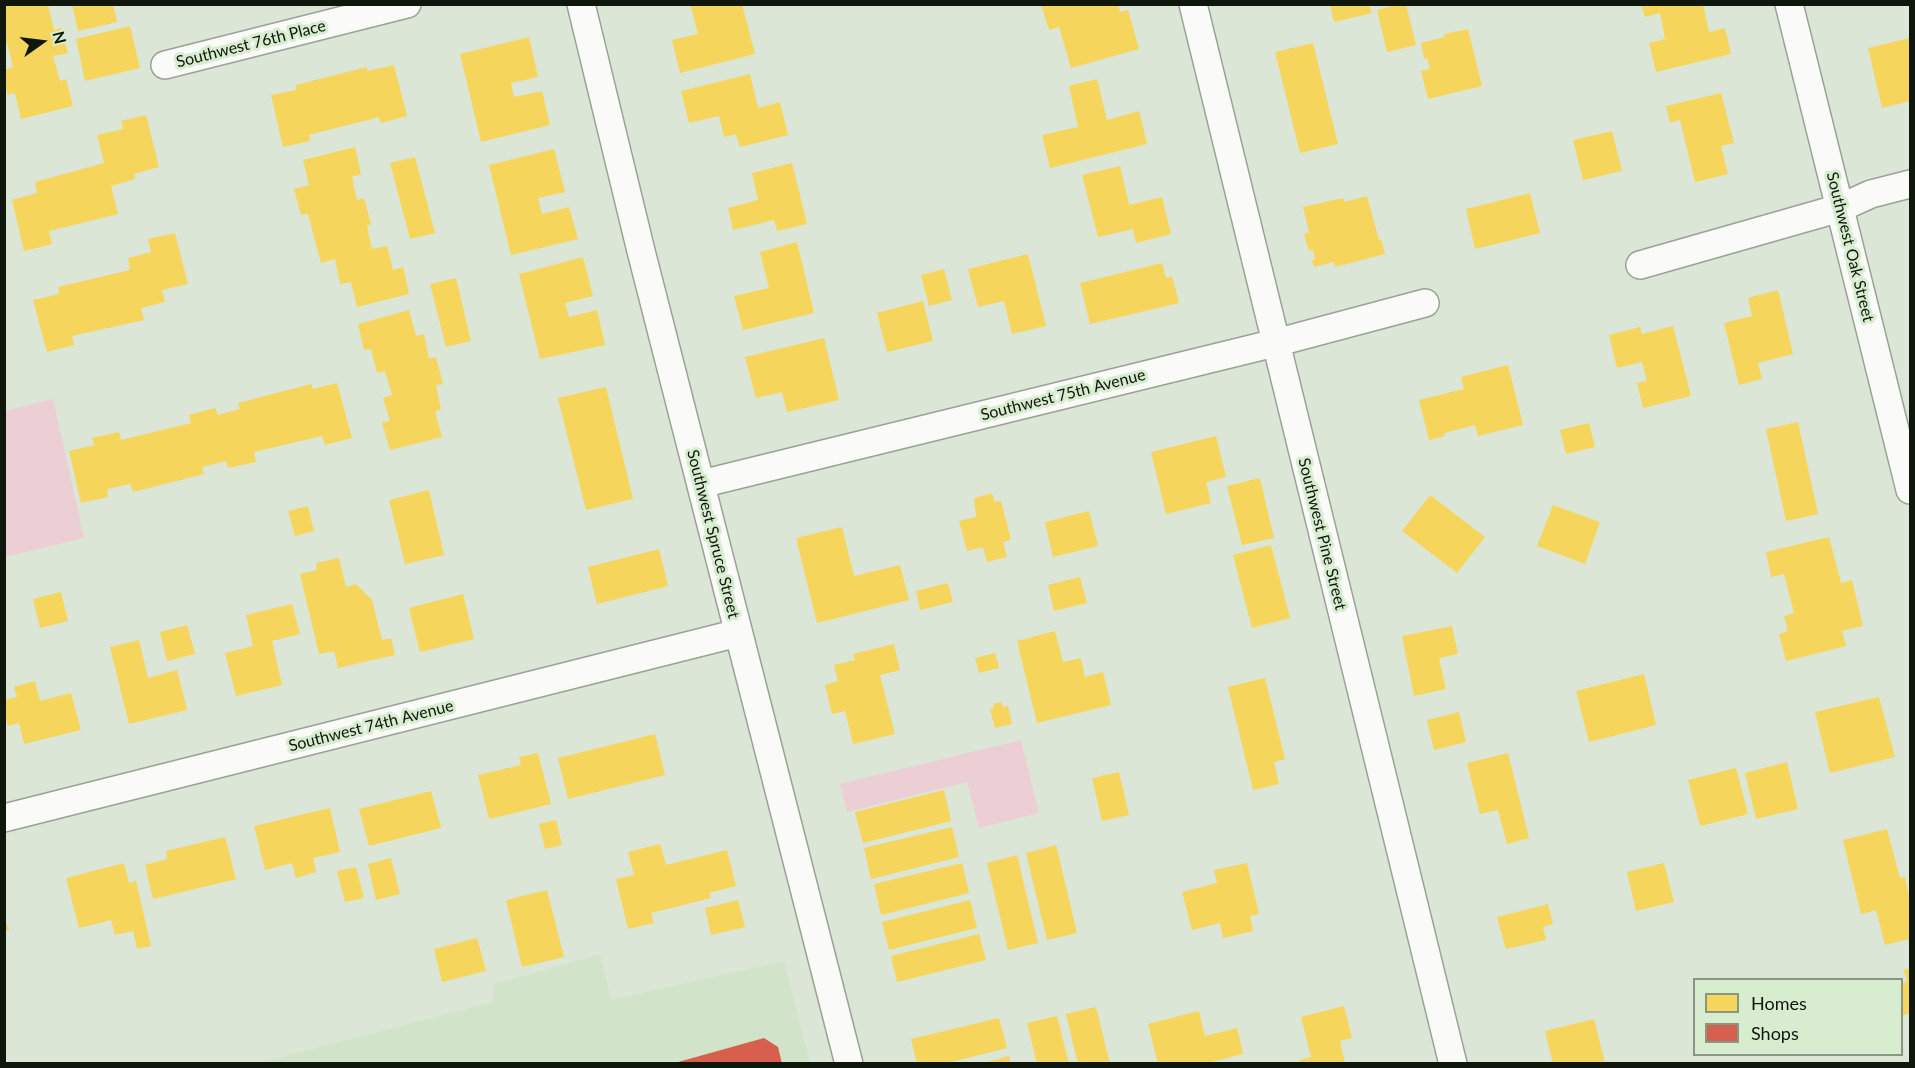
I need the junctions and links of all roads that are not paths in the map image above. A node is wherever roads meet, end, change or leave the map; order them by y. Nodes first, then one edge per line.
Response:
1 (407, 4) edge
2 (581, 4) edge
3 (1194, 4) edge
4 (1789, 4) edge
5 (165, 65) dead end
6 (1911, 184) edge
7 (1840, 208) junction
8 (1641, 265) dead end
9 (1425, 303) dead end
10 (1275, 344) junction
11 (701, 484) junction
12 (1911, 490) edge
13 (738, 633) junction
14 (4, 818) edge
15 (849, 1064) edge
16 (1453, 1064) edge

1 - 5 street, Southwest 76th Place
2 - 11 street, Southwest Spruce Street
3 - 10 street, Southwest Pine Street
4 - 7 street, Southwest Oak Street
6 - 7 street
7 - 8 street
7 - 12 street, Southwest Oak Street
9 - 10 street, Southwest 75th Avenue
10 - 11 street, Southwest 75th Avenue
10 - 16 street, Southwest Pine Street
11 - 13 street, Southwest Spruce Street
13 - 14 street, Southwest 74th Avenue
13 - 15 street, Southwest Spruce Street

